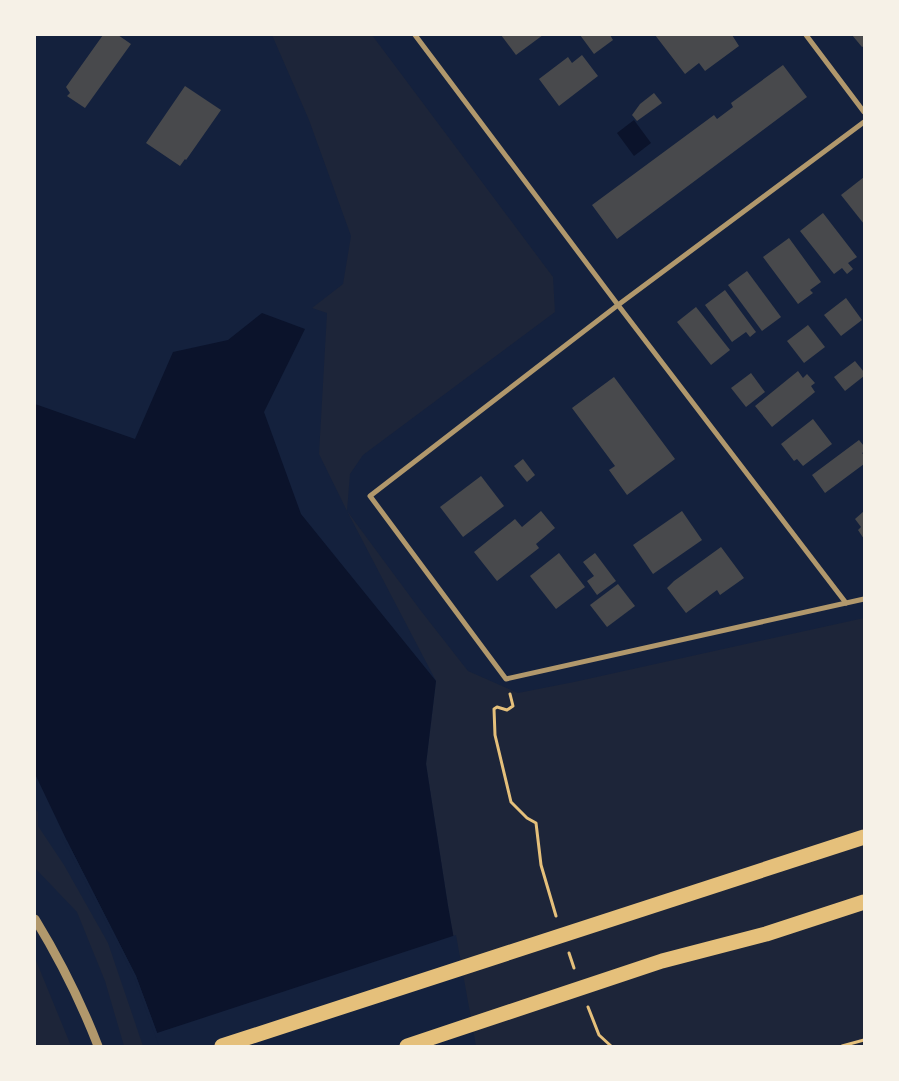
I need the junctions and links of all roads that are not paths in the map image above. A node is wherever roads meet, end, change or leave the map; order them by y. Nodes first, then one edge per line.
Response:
1 (416, 35) edge
2 (806, 35) edge
3 (864, 112) edge
4 (864, 122) edge
5 (618, 305) junction
6 (864, 599) edge
7 (846, 603) junction
8 (864, 837) edge
9 (864, 902) edge
10 (35, 919) edge
11 (98, 1046) edge
12 (222, 1046) edge
13 (407, 1046) edge

1 - 5 street
2 - 3 street
4 - 5 street
5 - 7 street
5 - 7 street
6 - 7 street
8 - 12 highway
9 - 13 highway
10 - 11 street

